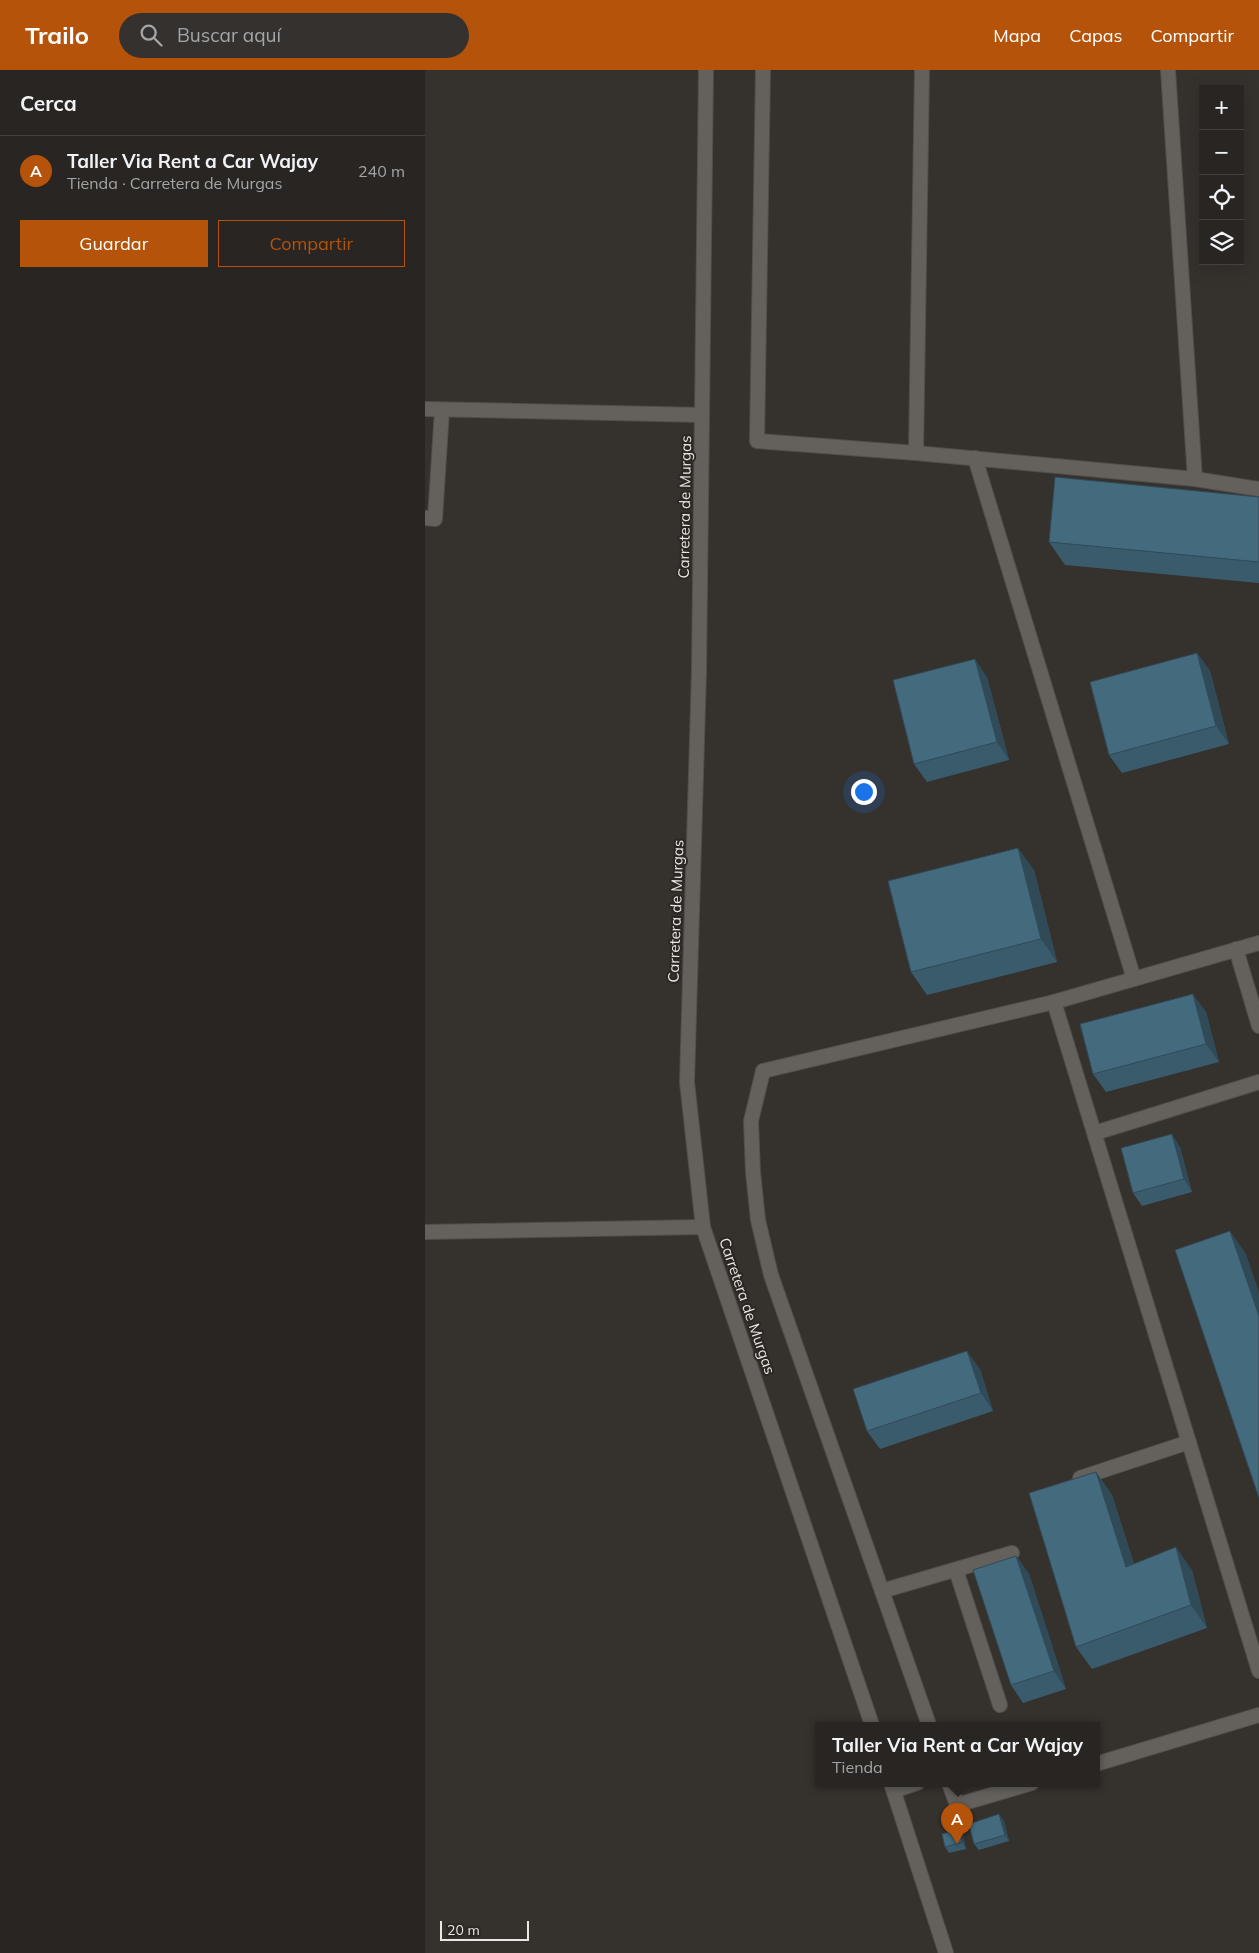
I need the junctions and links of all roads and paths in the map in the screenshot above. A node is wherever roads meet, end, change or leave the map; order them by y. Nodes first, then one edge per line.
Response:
1 (705, 70) edge
2 (763, 70) edge
3 (922, 70) edge
4 (1168, 70) edge
5 (425, 409) edge
6 (441, 410) junction
7 (702, 415) junction
8 (917, 453) junction
9 (975, 458) junction
10 (1195, 479) junction
11 (1259, 489) edge
12 (425, 518) edge
13 (1259, 943) edge
14 (1236, 950) junction
15 (1133, 980) junction
16 (1054, 1002) junction
17 (1259, 1026) edge
18 (1259, 1082) edge
19 (1095, 1133) junction
20 (703, 1227) junction
21 (425, 1232) edge
22 (1189, 1442) junction
23 (1069, 1482) edge
24 (1012, 1553) dead end
25 (957, 1570) junction
26 (882, 1591) junction
27 (1259, 1672) edge
28 (1000, 1705) dead end
29 (1259, 1715) edge
30 (871, 1722) edge
31 (928, 1722) edge
32 (1100, 1763) edge
33 (893, 1787) edge
34 (950, 1787) edge
35 (1018, 1787) edge
36 (946, 1953) edge

1 - 7 street, Carretera de Murgas
2 - 8 street
3 - 8 street
4 - 10 street
5 - 6 street
6 - 7 street
6 - 12 street
7 - 20 street, Carretera de Murgas
8 - 9 street
9 - 10 street
9 - 15 street
10 - 11 street
13 - 14 street
14 - 15 street
14 - 17 street
15 - 16 street
16 - 19 street
16 - 26 street
18 - 19 street
19 - 22 street
20 - 21 street
20 - 30 street, Carretera de Murgas
22 - 23 street
22 - 27 street
24 - 25 street
25 - 26 street
25 - 28 street
26 - 31 street
29 - 32 street
33 - 36 street
34 - 35 street

